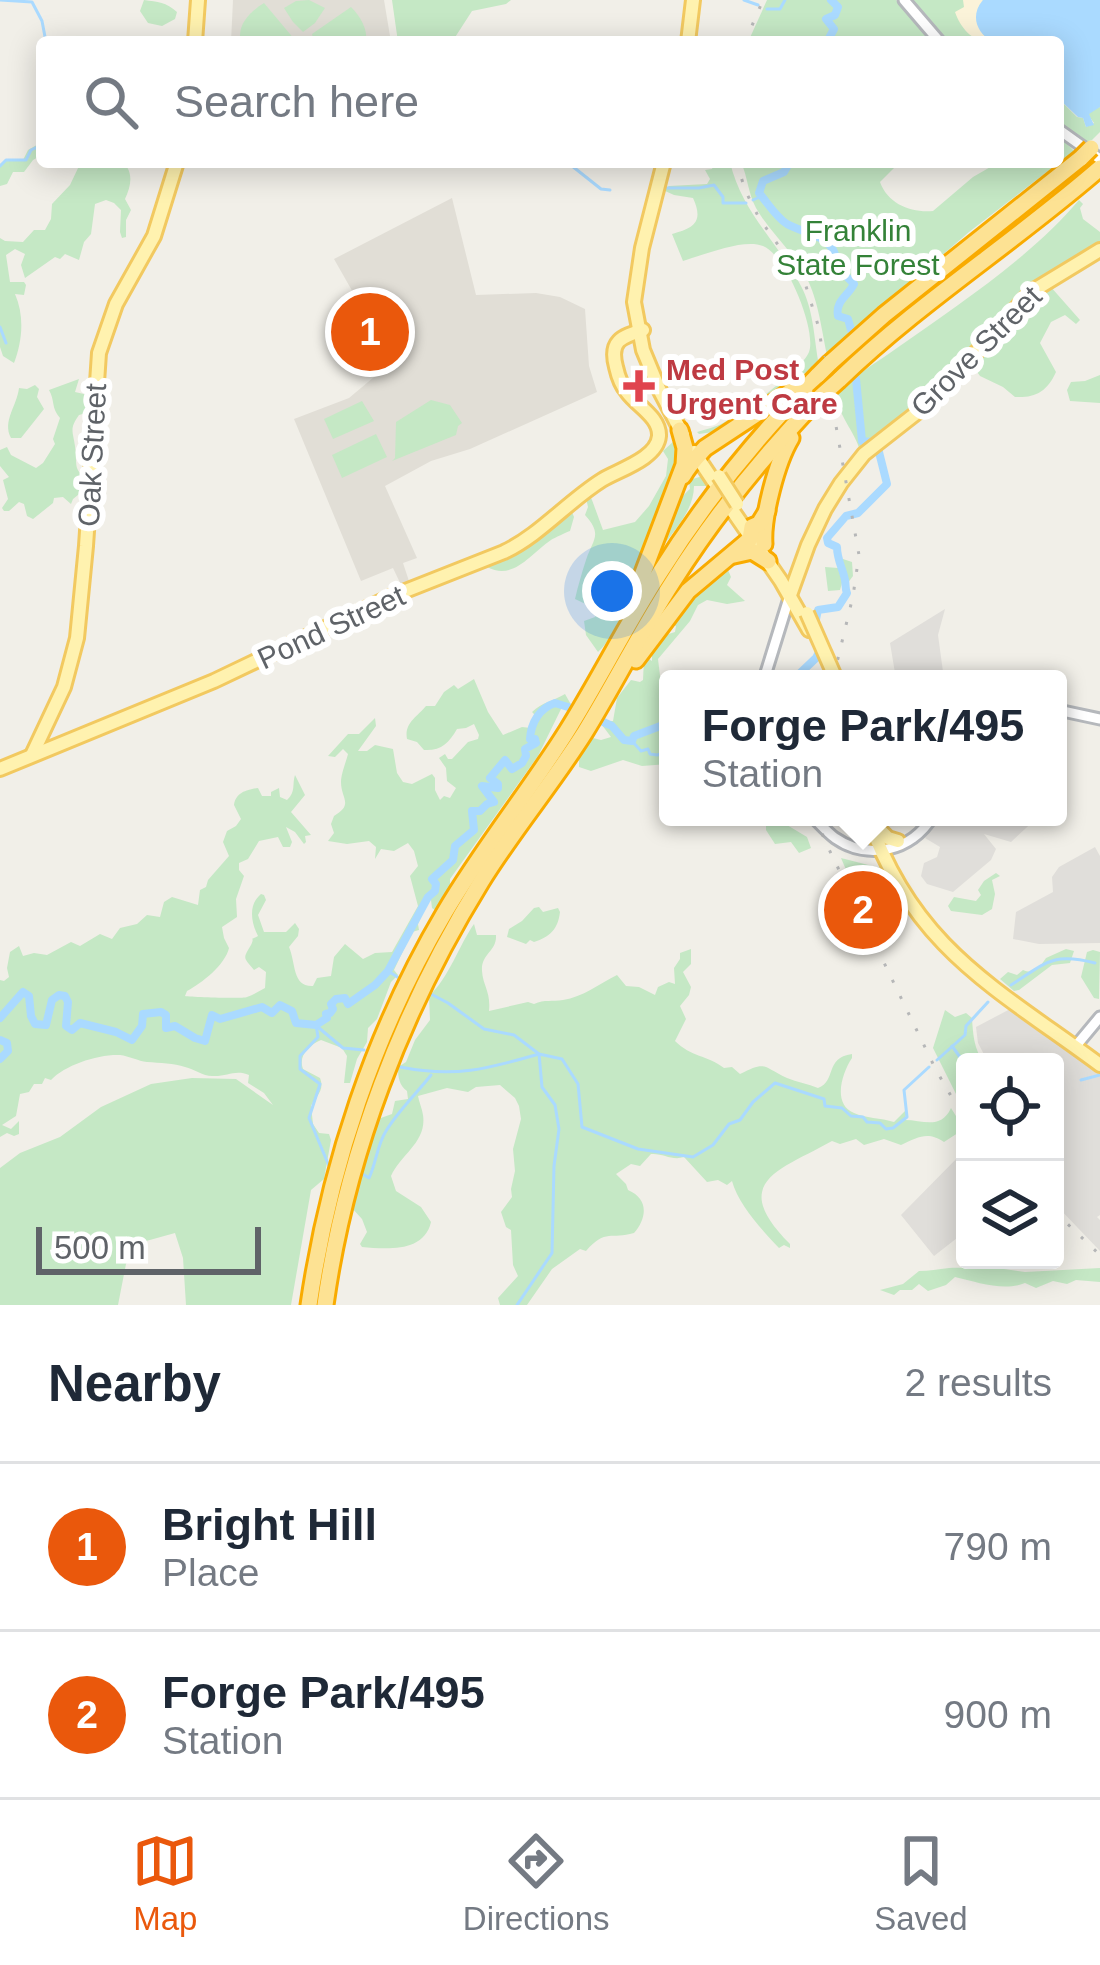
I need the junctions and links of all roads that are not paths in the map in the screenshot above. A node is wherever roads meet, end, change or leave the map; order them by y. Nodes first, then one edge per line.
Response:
1 (198, 0) edge
2 (693, 0) edge
3 (904, 0) edge
4 (195, 36) edge
5 (689, 36) edge
6 (935, 36) edge
7 (1064, 133) edge
8 (1094, 155) edge
9 (175, 168) edge
10 (663, 168) edge
11 (1100, 250) edge
12 (640, 331) junction
13 (825, 367) junction
14 (820, 399) junction
15 (735, 428) junction
16 (684, 431) junction
17 (709, 467) junction
18 (676, 489) junction
19 (760, 544) junction
20 (721, 562) junction
21 (800, 565) junction
22 (791, 591) junction
23 (804, 616) junction
24 (782, 618) junction
25 (767, 670) edge
26 (829, 670) edge
27 (587, 697) junction
28 (1067, 710) edge
29 (1100, 716) edge
30 (589, 726) junction
31 (39, 749) junction
32 (0, 769) edge
33 (824, 826) edge
34 (827, 826) edge
35 (873, 826) edge
36 (876, 826) edge
37 (920, 826) edge
38 (862, 844) junction
39 (886, 846) junction
40 (1100, 1021) edge
41 (1080, 1046) junction
42 (1100, 1061) edge
43 (309, 1305) edge
44 (325, 1305) edge

1 - 4 main road
2 - 5 main road
3 - 6 street
7 - 8 street
8 - 13 highway
8 - 14 highway, bridge
9 - 31 main road, Oak Street
10 - 12 main road
11 - 21 main road, Grove Street
12 - 16 main road
12 - 31 main road, Pond Street
13 - 15 highway
13 - 27 highway
14 - 19 highway
14 - 30 highway
15 - 16 highway
15 - 17 highway
16 - 17 main road
16 - 18 highway
17 - 18 highway
17 - 19 main road, bridge
18 - 27 highway
19 - 20 highway
19 - 20 highway
19 - 21 main road
19 - 22 main road
20 - 30 highway
21 - 22 main road, Grove Street
22 - 23 main road
22 - 24 street
23 - 24 main road
23 - 26 main road, bridge
24 - 25 street
27 - 43 highway
28 - 29 street
30 - 44 highway
31 - 32 main road, Pond Street
33 - 39 street
34 - 38 street
35 - 38 main road
36 - 39 main road
37 - 39 street
38 - 39 street
39 - 41 main road
40 - 41 street
41 - 42 main road

